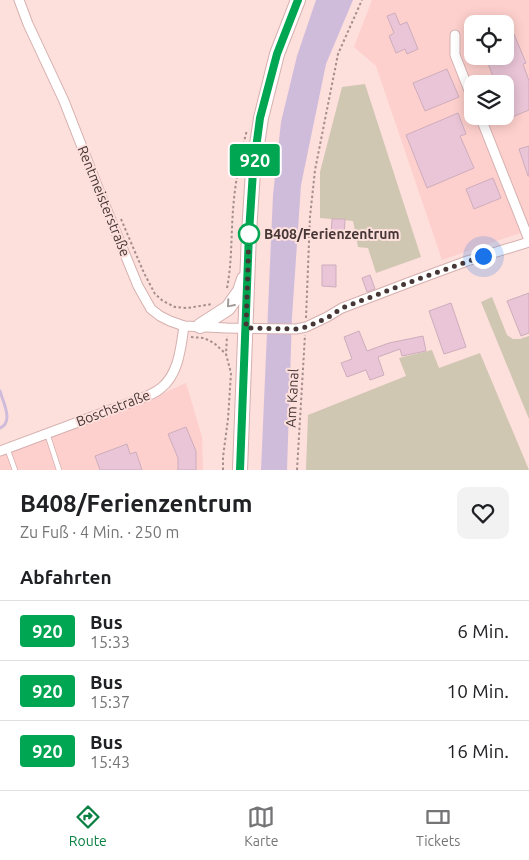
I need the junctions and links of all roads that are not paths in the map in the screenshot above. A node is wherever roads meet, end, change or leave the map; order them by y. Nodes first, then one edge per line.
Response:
1 (19, 0) edge
2 (298, 0) edge
3 (455, 35) dead end
4 (464, 77) edge
5 (484, 125) edge
6 (529, 241) edge
7 (247, 271) junction
8 (184, 326) junction
9 (200, 326) junction
10 (246, 328) junction
11 (47, 433) junction
12 (4, 449) edge
13 (15, 470) edge
14 (59, 470) edge
15 (240, 470) edge

1 - 8 street, Rentmeisterstraße
2 - 7 main road
3 - 4 street
5 - 6 street
6 - 10 street, Rentmeisterstraße
7 -> 9 main road
7 - 10 main road
8 - 9 street, Rentmeisterstraße
8 - 11 street, Boschstraße
9 - 10 street, Rentmeisterstraße
10 - 15 main road
11 - 12 street, Boschstraße
11 - 14 lane
12 - 13 lane

